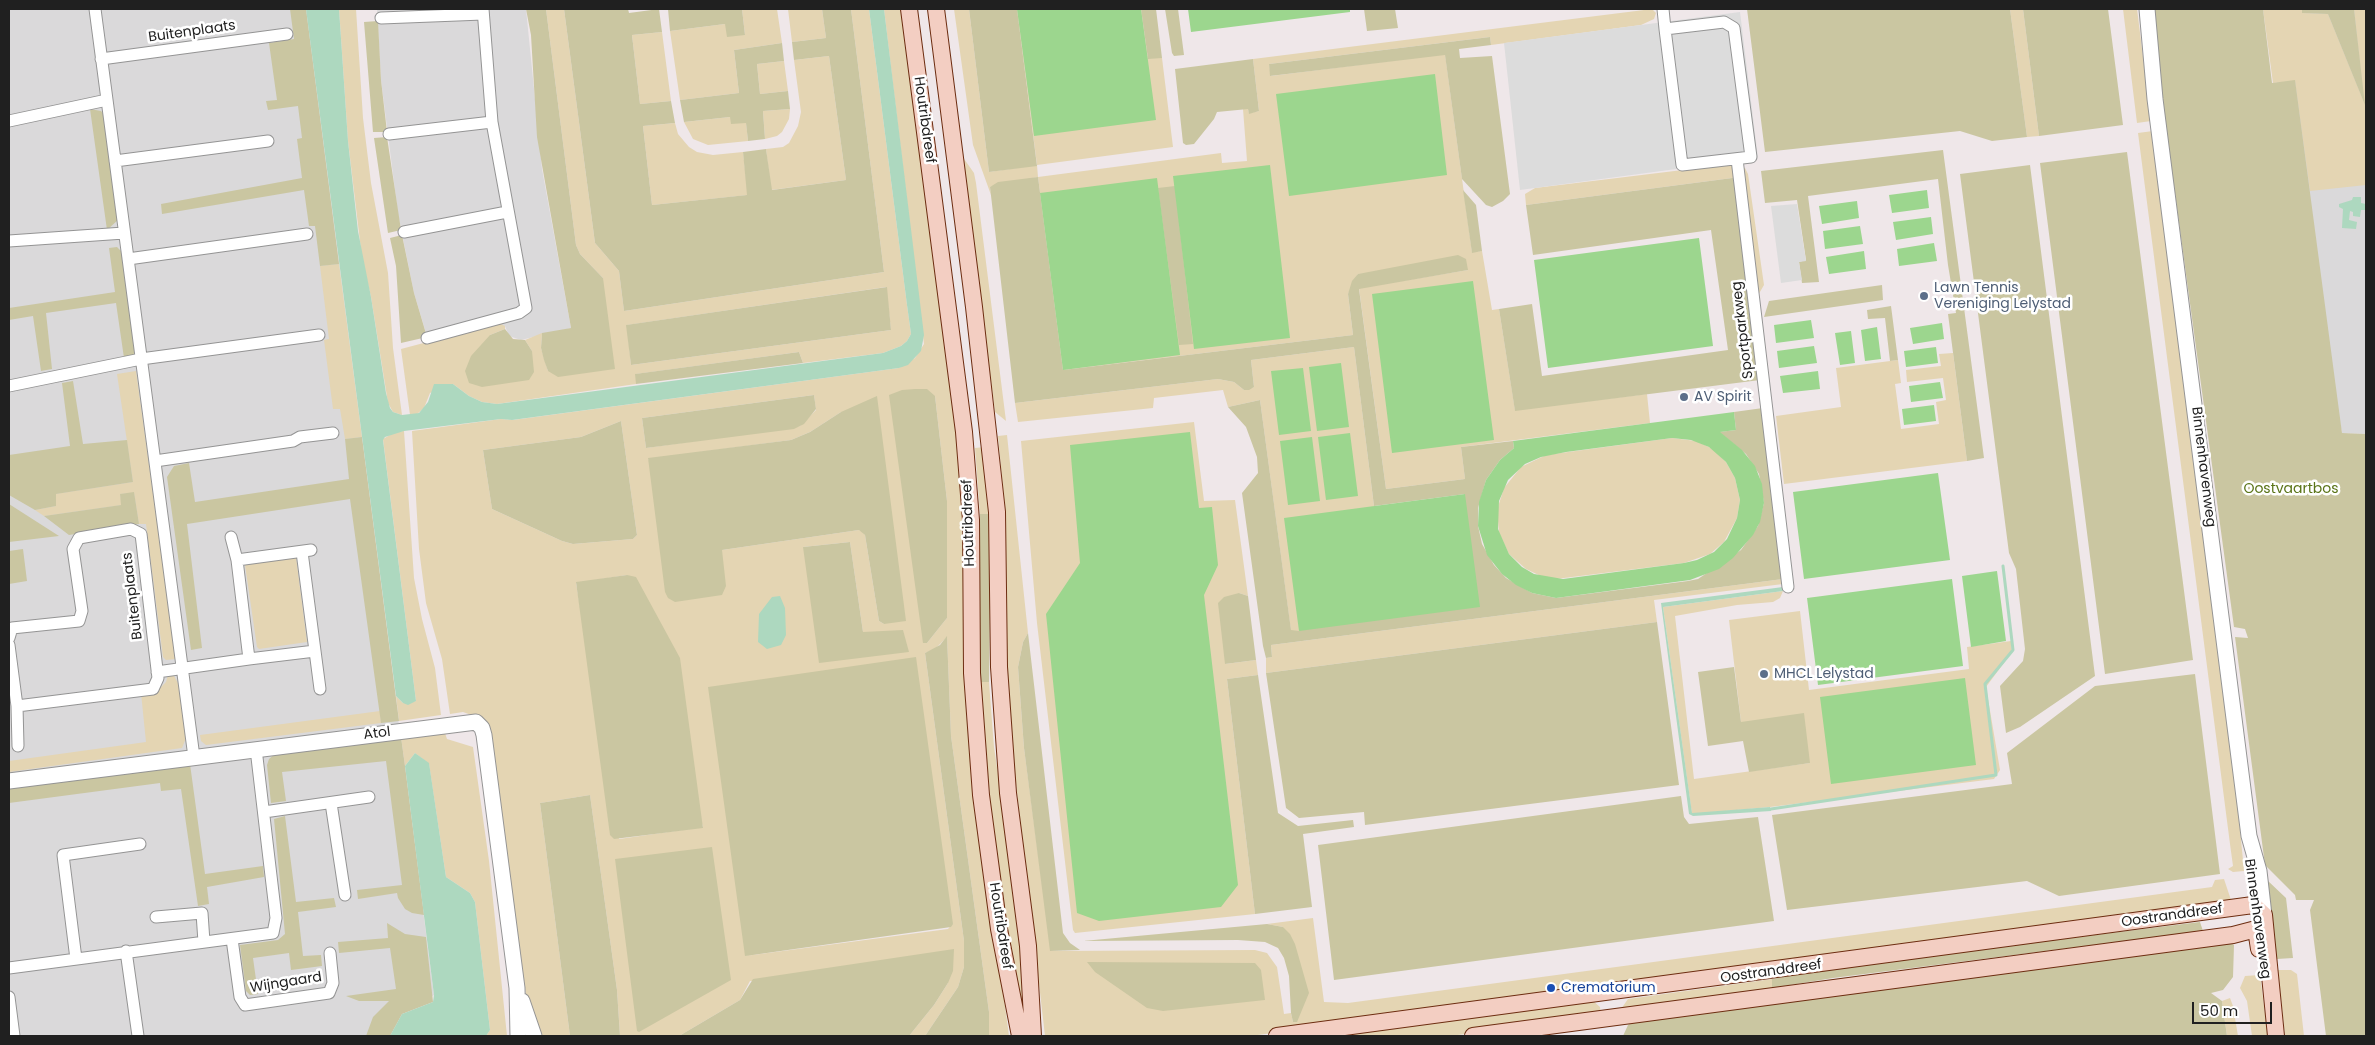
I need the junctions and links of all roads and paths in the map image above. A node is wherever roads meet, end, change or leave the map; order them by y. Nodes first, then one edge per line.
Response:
1 (95, 9) edge
2 (909, 9) edge
3 (936, 9) edge
4 (1663, 9) edge
5 (2139, 9) edge
6 (2147, 9) edge
7 (483, 11) edge
8 (382, 18) dead end
9 (1665, 29) junction
10 (287, 34) dead end
11 (101, 59) junction
12 (2155, 99) junction
13 (107, 100) junction
14 (9, 121) edge
15 (492, 122) junction
16 (389, 134) dead end
17 (268, 141) dead end
18 (1737, 159) junction
19 (115, 161) junction
20 (507, 212) junction
21 (404, 232) dead end
22 (124, 233) junction
23 (307, 234) dead end
24 (9, 241) edge
25 (128, 259) junction
26 (319, 335) dead end
27 (427, 338) dead end
28 (141, 359) junction
29 (9, 386) edge
30 (333, 433) dead end
31 (155, 460) junction
32 (231, 537) dead end
33 (237, 560) junction
34 (1788, 587) dead end
35 (9, 638) edge
36 (9, 644) edge
37 (315, 651) junction
38 (249, 660) junction
39 (182, 668) junction
40 (157, 672) junction
41 (320, 689) dead end
42 (17, 706) junction
43 (18, 746) dead end
44 (256, 749) junction
45 (194, 757) junction
46 (9, 781) edge
47 (369, 797) dead end
48 (331, 802) junction
49 (264, 812) junction
50 (140, 844) dead end
51 (345, 895) dead end
52 (156, 917) dead end
53 (2258, 917) junction
54 (232, 939) junction
55 (204, 942) junction
56 (126, 951) junction
57 (330, 952) dead end
58 (76, 959) junction
59 (9, 968) edge
60 (517, 988) junction
61 (9, 997) edge
62 (1033, 1003) junction
63 (1013, 1006) junction
64 (14, 1036) edge
65 (138, 1036) edge
66 (518, 1036) edge
67 (534, 1036) edge
68 (1013, 1036) edge
69 (1020, 1036) edge
70 (1033, 1036) edge
71 (1041, 1036) edge
72 (1277, 1036) edge
73 (1473, 1036) edge
74 (2276, 1036) edge

1 - 11 street
2 - 63 main road, Houtribdreef
3 - 62 main road, Houtribdreef
4 - 9 street
5 - 12 street, Binnenhavenweg
6 - 12 street, Binnenhavenweg
7 - 8 street
7 - 15 street
9 - 18 street
9 - 18 street
10 - 11 street, Buitenplaats
11 - 13 street
12 - 53 street, Binnenhavenweg
13 - 14 street
13 - 19 street
15 - 16 street
15 - 20 street
17 - 19 street
18 - 34 street, Sportparkweg
19 - 22 street
20 - 21 street
20 - 27 street
22 - 24 street
22 - 25 street
23 - 25 street
25 - 28 street
26 - 28 street
28 - 29 street
28 - 31 street
30 - 31 street
31 - 39 street
32 - 33 street
33 - 37 street
33 - 38 street
35 - 40 street, Buitenplaats
36 - 42 street
37 - 38 street
37 - 41 street
38 - 39 street
39 - 40 street
39 - 45 street
40 - 42 street
42 - 43 street
44 - 45 street, Atol
44 - 49 street
44 - 60 street, Atol
45 - 46 street, Atol
47 - 48 street
48 - 49 street
48 - 51 street
49 - 54 street
50 - 58 street
52 - 55 street
53 - 72 main road, Oostranddreef
53 - 73 main road, Oostranddreef
53 - 74 main road, Binnenhavenweg
54 - 55 street
54 - 57 street, Wijngaard
55 - 56 street
56 - 58 street
56 - 65 street
58 - 59 street
60 - 66 street, Atol
60 - 67 street, Atol
61 - 64 street
62 - 70 main road, Houtribdreef
62 - 71 main road, Houtribdreef
63 - 68 main road
63 - 69 main road, Houtribdreef

